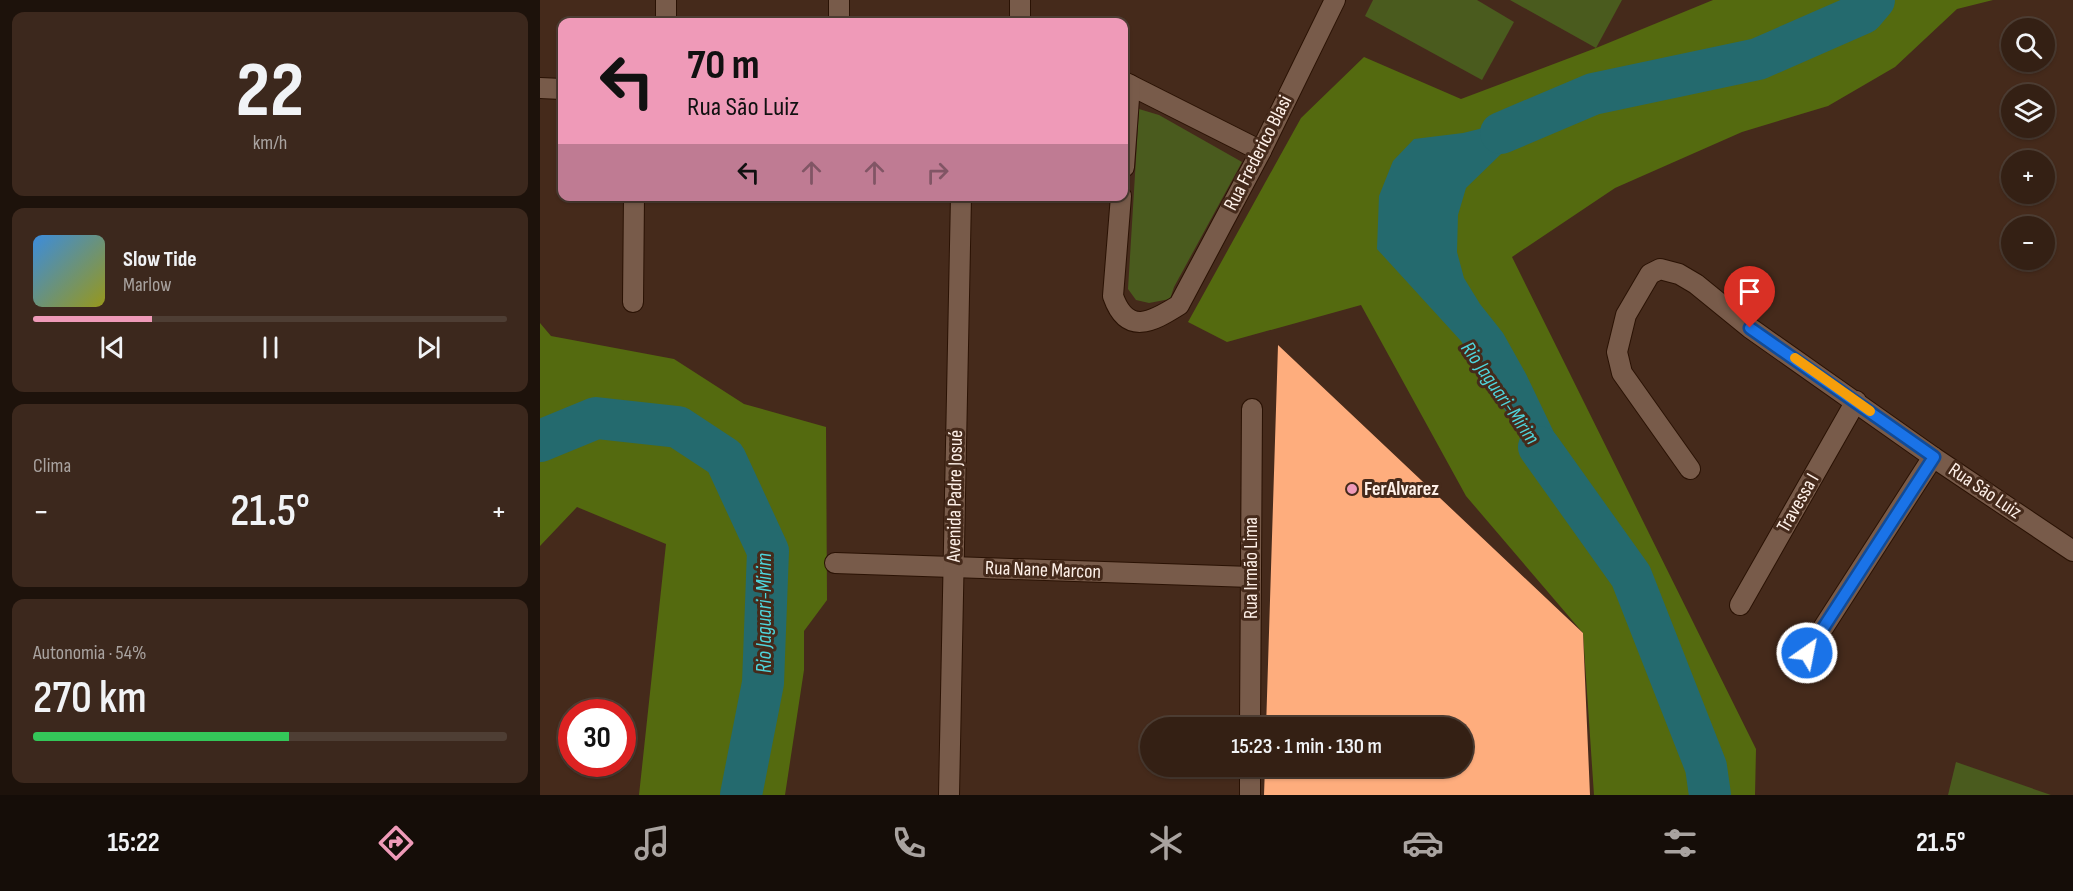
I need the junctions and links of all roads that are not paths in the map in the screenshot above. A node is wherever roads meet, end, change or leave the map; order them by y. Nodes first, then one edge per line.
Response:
1 (666, 0) edge
2 (839, 0) edge
3 (1335, 0) edge
4 (666, 18) edge
5 (839, 18) edge
6 (540, 88) edge
7 (558, 89) edge
8 (1128, 92) edge
9 (1261, 151) junction
10 (633, 201) edge
11 (961, 201) edge
12 (1121, 201) edge
13 (633, 302) dead end
14 (1856, 401) junction
15 (1252, 410) dead end
16 (1934, 457) junction
17 (1690, 469) dead end
18 (2073, 550) edge
19 (835, 563) dead end
20 (953, 567) junction
21 (1251, 578) junction
22 (1740, 604) dead end
23 (1807, 653) dead end
24 (1250, 717) edge
25 (1250, 777) edge
26 (949, 795) edge
27 (1250, 795) edge

1 - 4 street
2 - 5 street
3 - 9 street, Rua Frederico Blasi
6 - 7 street
8 - 9 street
9 - 12 street, Rua Frederico Blasi
10 - 13 street
11 - 20 street, Avenida Padre Josué
14 - 16 street, Rua São Luiz
14 - 17 street, Rua São Luiz
14 - 22 street, Travessa I
15 - 21 street, Rua Irmão Lima
16 - 18 street, Rua São Luiz
16 - 23 street
19 - 20 street, Rua Nane Marcon
20 - 21 street, Rua Nane Marcon
20 - 26 street, Avenida Padre Josué
21 - 24 street, Rua Irmão Lima
25 - 27 street

